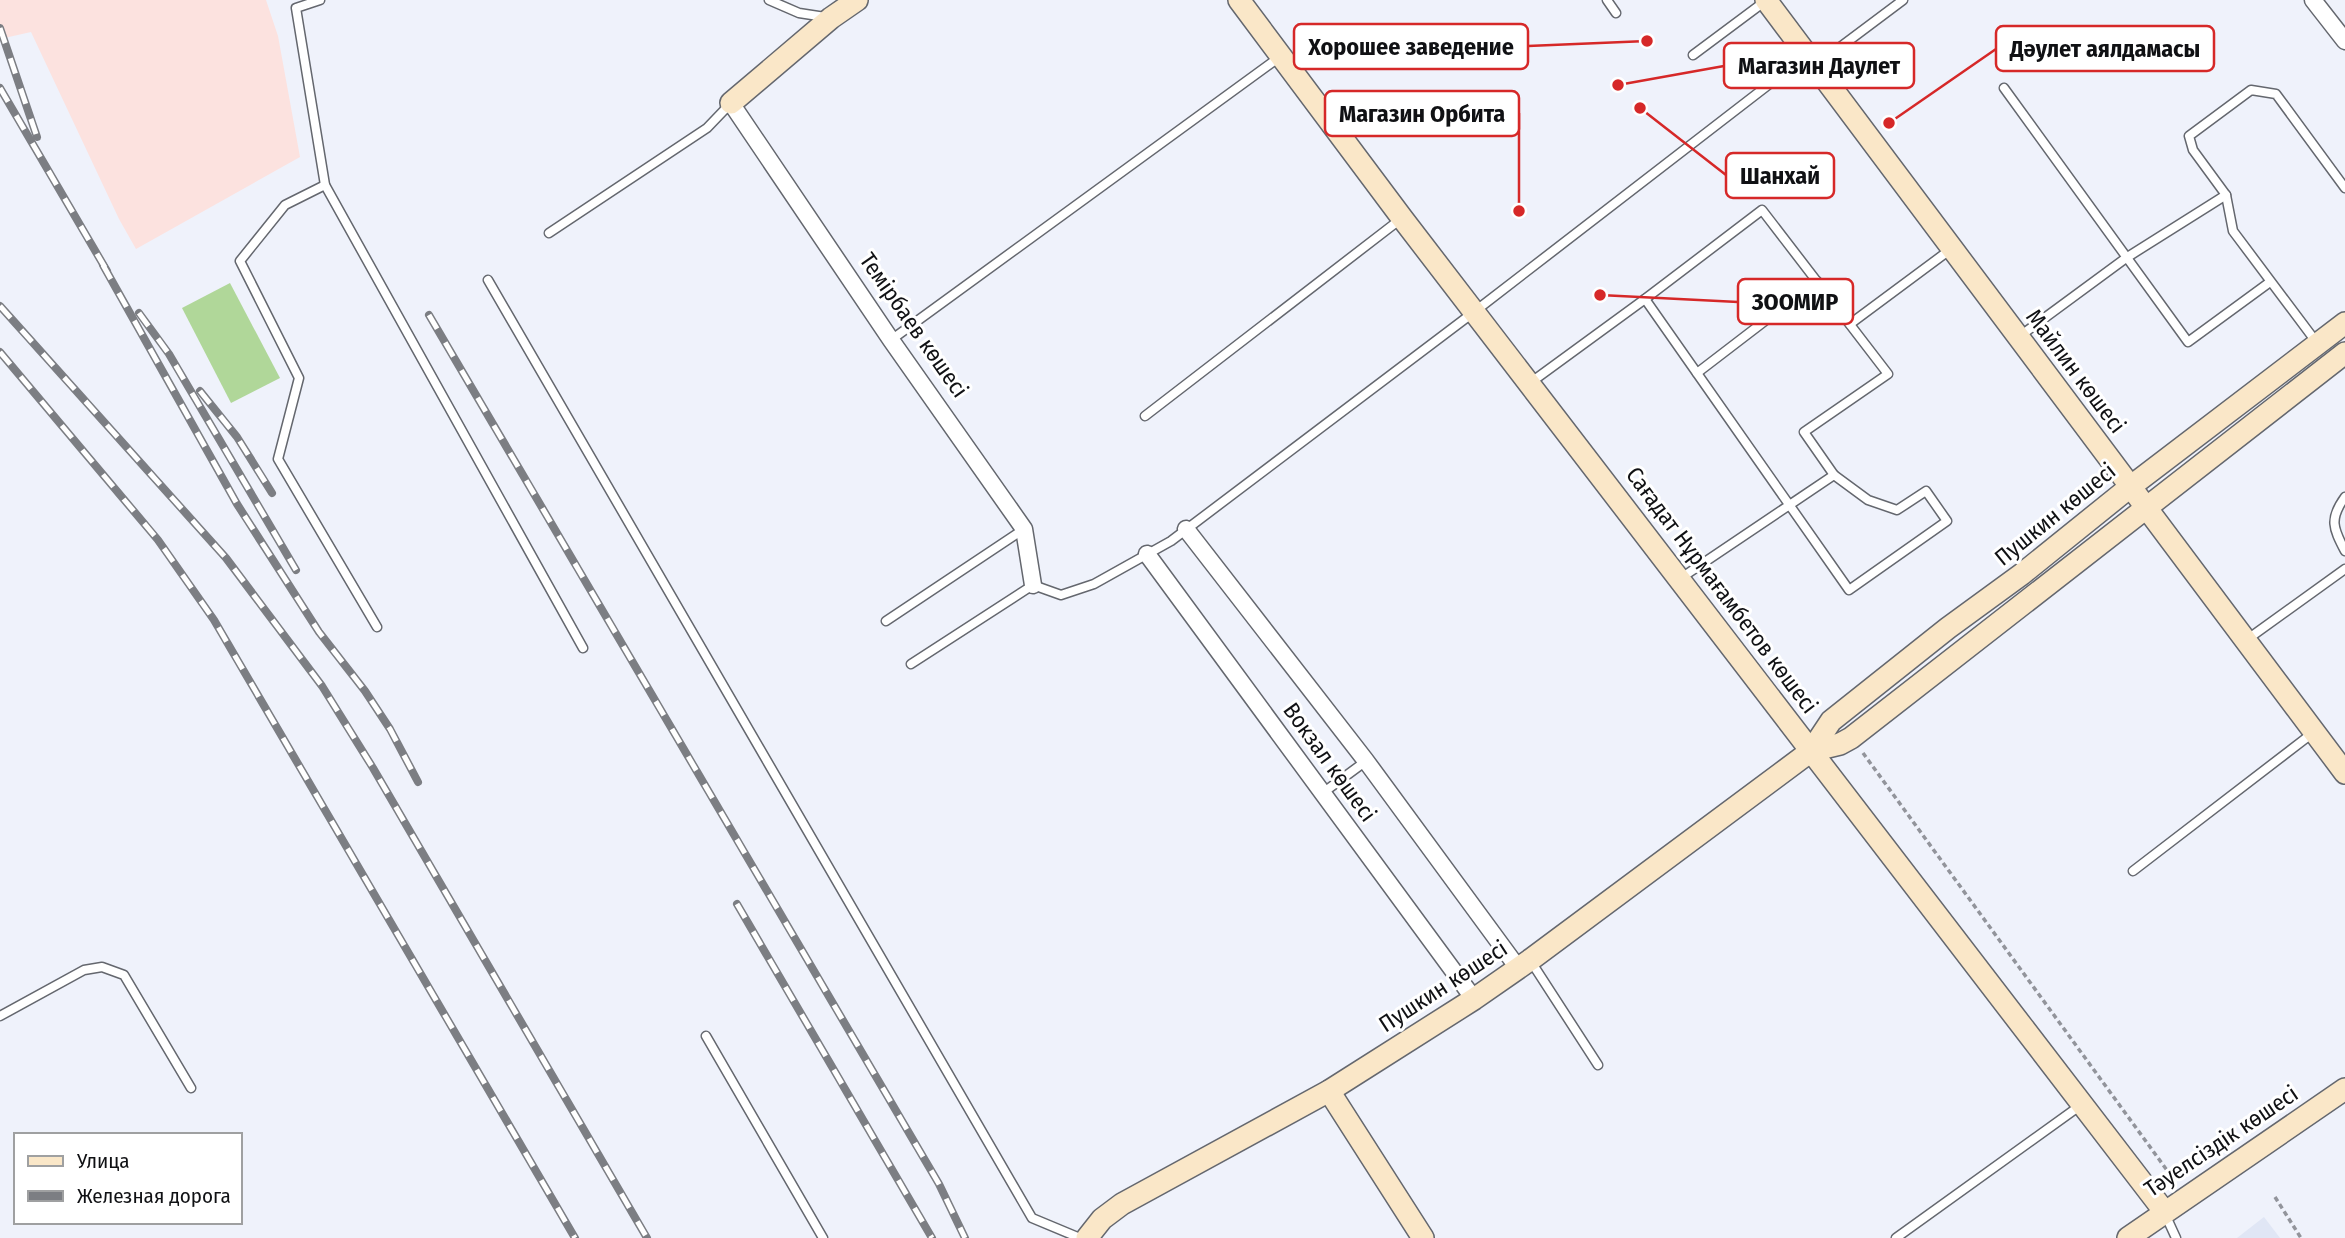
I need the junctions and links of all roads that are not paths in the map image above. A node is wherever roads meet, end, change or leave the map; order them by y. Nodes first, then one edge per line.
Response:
1 (320, 0) edge
2 (769, 0) edge
3 (857, 0) edge
4 (1239, 0) edge
5 (1607, 0) edge
6 (1766, 0) edge
7 (1903, 0) edge
8 (2313, 0) edge
9 (1616, 13) dead end
10 (831, 18) junction
11 (2345, 41) edge
12 (1693, 55) dead end
13 (1281, 57) junction
14 (1811, 60) junction
15 (2004, 88) dead end
16 (731, 103) junction
17 (325, 185) junction
18 (2345, 188) edge
19 (2226, 195) junction
20 (1402, 218) junction
21 (549, 233) dead end
22 (1951, 248) junction
23 (2126, 258) junction
24 (488, 280) dead end
25 (1816, 281) junction
26 (2270, 282) junction
27 (1645, 299) junction
28 (1474, 312) junction
29 (2345, 323) edge
30 (1850, 324) junction
31 (2018, 338) junction
32 (891, 340) junction
33 (2317, 343) junction
34 (2345, 353) edge
35 (1697, 373) junction
36 (1530, 383) junction
37 (1145, 416) dead end
38 (1834, 475) junction
39 (2130, 487) junction
40 (2345, 497) edge
41 (1790, 505) junction
42 (2146, 509) junction
43 (1024, 529) junction
44 (1186, 529) junction
45 (2345, 551) edge
46 (1147, 554) junction
47 (2345, 569) edge
48 (2022, 574) junction
49 (1681, 578) junction
50 (1033, 585) junction
51 (2035, 593) junction
52 (886, 621) dead end
53 (377, 627) dead end
54 (2244, 642) junction
55 (583, 648) dead end
56 (911, 664) dead end
57 (2314, 732) junction
58 (1811, 751) junction
59 (1366, 761) junction
60 (2345, 773) edge
61 (1324, 792) junction
62 (2133, 871) dead end
63 (1524, 964) junction
64 (1475, 999) junction
65 (0, 1016) edge
66 (706, 1036) dead end
67 (1598, 1065) dead end
68 (191, 1088) dead end
69 (2345, 1089) edge
70 (1329, 1091) junction
71 (2083, 1104) junction
72 (2164, 1211) junction
73 (823, 1238) edge
74 (1080, 1238) edge
75 (1087, 1238) edge
76 (1423, 1238) edge
77 (1896, 1238) edge
78 (2128, 1238) edge
79 (2176, 1238) edge

1 - 17 lane
2 - 10 lane
3 - 10 street
4 - 13 street, Сағадат Нұрмағамбетов көшесі
5 - 9 lane
6 - 12 lane
6 - 14 street, Майлин көшесі
7 - 14 lane
8 - 11 street
10 - 16 street
13 - 20 street, Сағадат Нұрмағамбетов көшесі
13 - 32 lane
14 - 22 street, Майлин көшесі
14 - 28 lane
15 - 23 lane
16 - 21 lane
16 - 32 street, Темірбаев көшесі
17 - 53 lane
17 - 55 lane
18 - 19 lane
19 - 23 lane
19 - 26 lane
20 - 28 street, Сағадат Нұрмағамбетов көшесі
20 - 37 lane
22 - 30 lane
22 - 31 street, Майлин көшесі
23 - 26 lane
23 - 31 lane
24 - 74 lane
25 - 27 lane
25 - 30 lane
25 - 35 lane
26 - 33 lane
27 - 35 lane
27 - 36 lane
28 - 36 street, Сағадат Нұрмағамбетов көшесі
28 - 44 lane
29 - 33 street, Пушкин көшесі
30 - 38 lane
31 - 39 street, Майлин көшесі
32 - 43 street, Темірбаев көшесі
33 - 39 street, Пушкин көшесі
34 - 42 street
35 - 41 lane
36 - 49 street, Сағадат Нұрмағамбетов көшесі
38 - 41 lane
38 - 41 lane
39 - 42 street, Майлин көшесі
39 - 48 street, Пушкин көшесі
40 - 45 lane
41 - 49 lane
42 - 51 street
42 - 54 street, Майлин көшесі
43 - 50 street, Темірбаев көшесі
43 - 52 lane
44 - 46 lane
44 - 59 street, Вокзал көшесі
46 - 50 lane
46 - 61 street, Вокзал көшесі
47 - 54 lane
48 - 51 street
48 - 58 street, Пушкин көшесі
49 - 58 street, Сағадат Нұрмағамбетов көшесі
50 - 56 lane
51 - 58 street
54 - 57 street, Майлин көшесі
57 - 60 street, Майлин көшесі
57 - 62 lane
58 - 63 street, Пушкин көшесі
58 - 71 street, Сағадат Нұрмағамбетов көшесі
59 - 61 lane
59 - 63 street, Вокзал көшесі
61 - 64 street, Вокзал көшесі
63 - 64 street, Пушкин көшесі
63 - 67 lane
64 - 70 street, Пушкин көшесі
65 - 68 lane
66 - 73 lane
69 - 72 street, Тәуелсіздік көшесі
70 - 75 street, Пушкин көшесі
70 - 76 street
71 - 72 street, Сағадат Нұрмағамбетов көшесі
71 - 77 lane
72 - 78 street, Тәуелсіздік көшесі
72 - 79 lane

